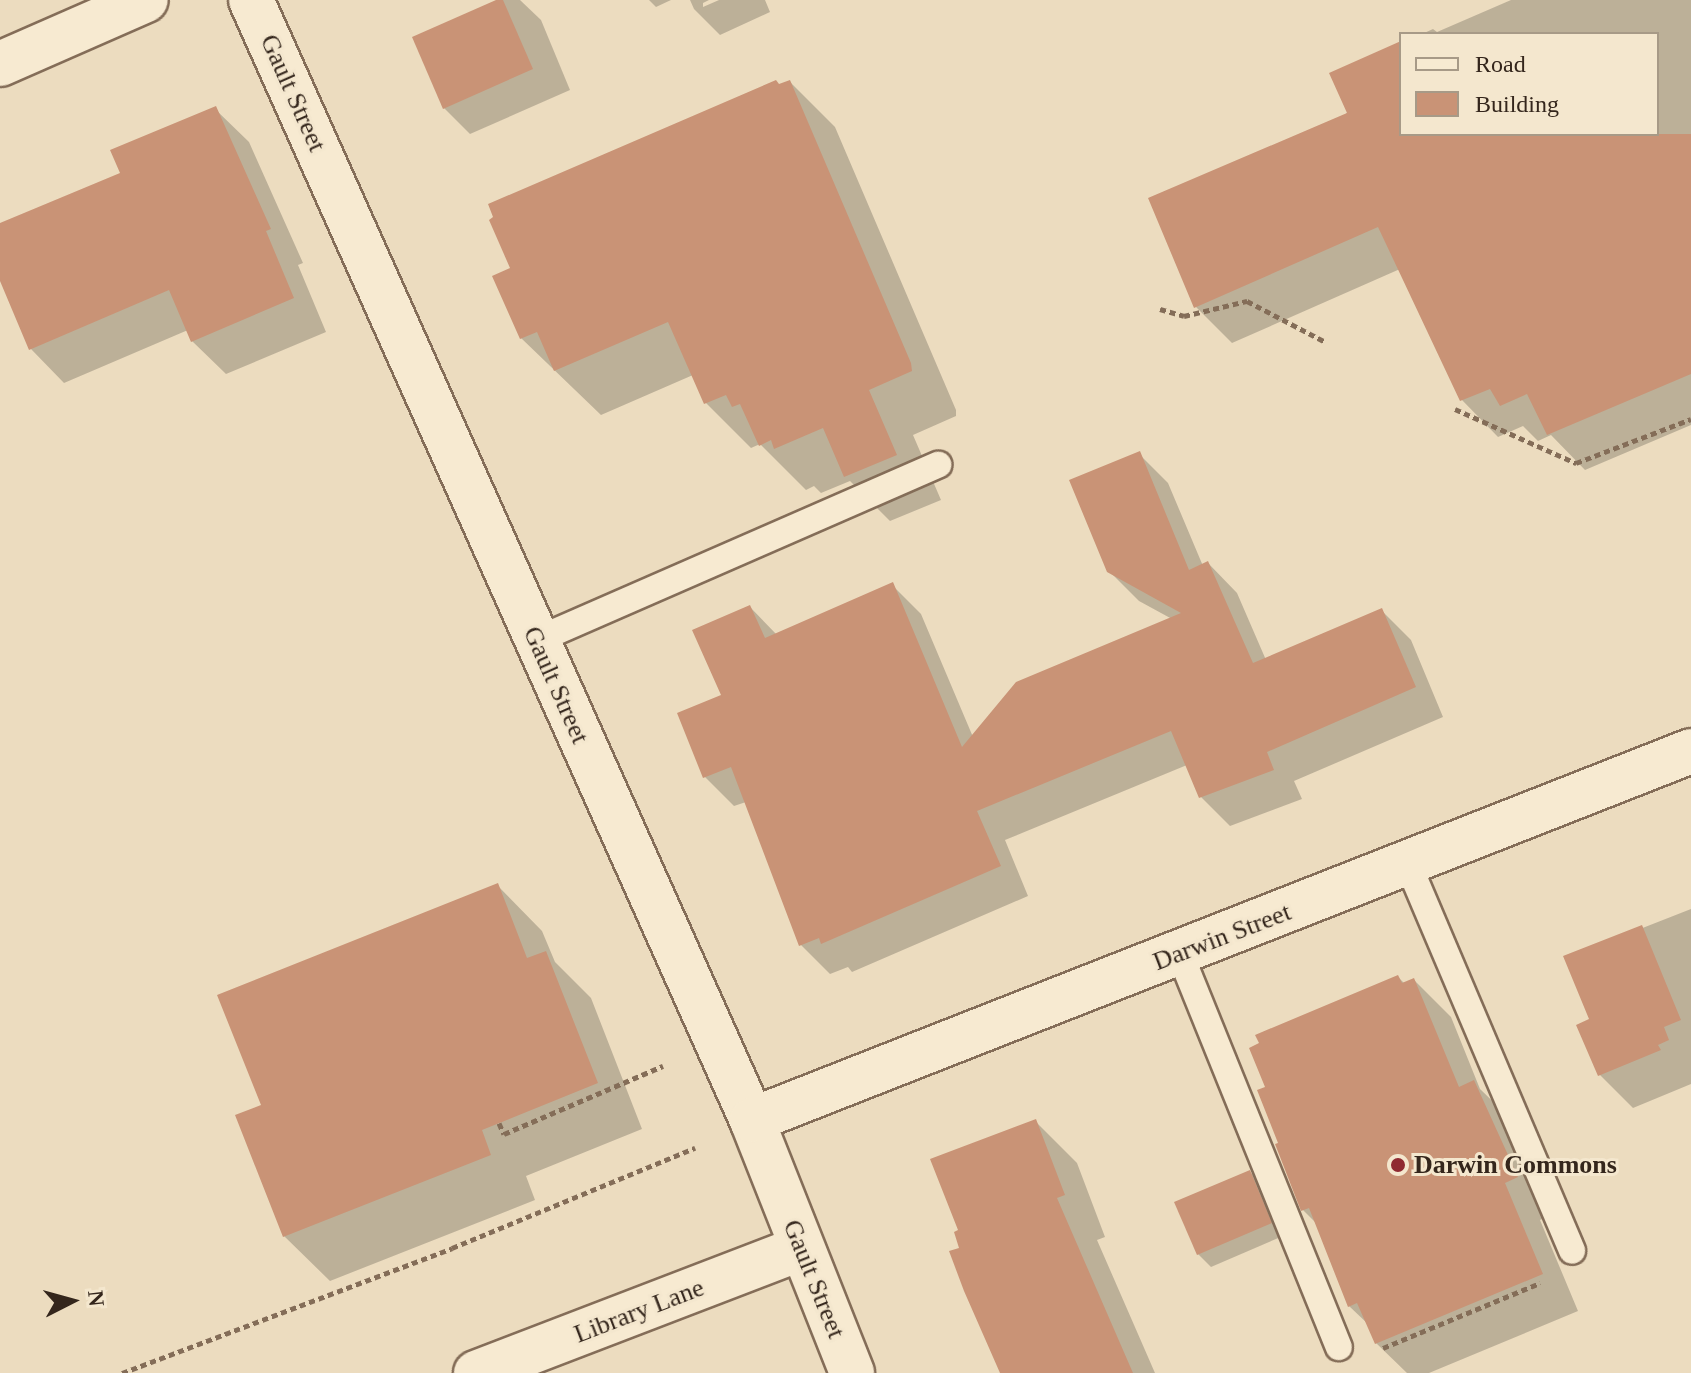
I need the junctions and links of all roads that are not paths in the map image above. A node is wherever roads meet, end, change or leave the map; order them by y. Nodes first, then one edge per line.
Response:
1 (146, 0) edge
2 (251, 0) edge
3 (0, 64) edge
4 (938, 465) dead end
5 (537, 640) junction
6 (1691, 751) edge
7 (1408, 864) junction
8 (1180, 954) junction
9 (752, 1120) junction
10 (801, 1248) junction
11 (1572, 1251) road end
12 (1339, 1347) road end
13 (476, 1373) edge
14 (852, 1373) edge

1 - 3 street
2 - 5 street, Gault Street
4 - 5 lane
5 - 9 street, Gault Street
6 - 7 street, Darwin Street
7 - 8 street, Darwin Street
7 - 11 lane
8 - 9 street, Darwin Street
8 - 12 lane
9 - 10 street, Gault Street
10 - 13 street, Library Lane
10 - 14 street, Gault Street

